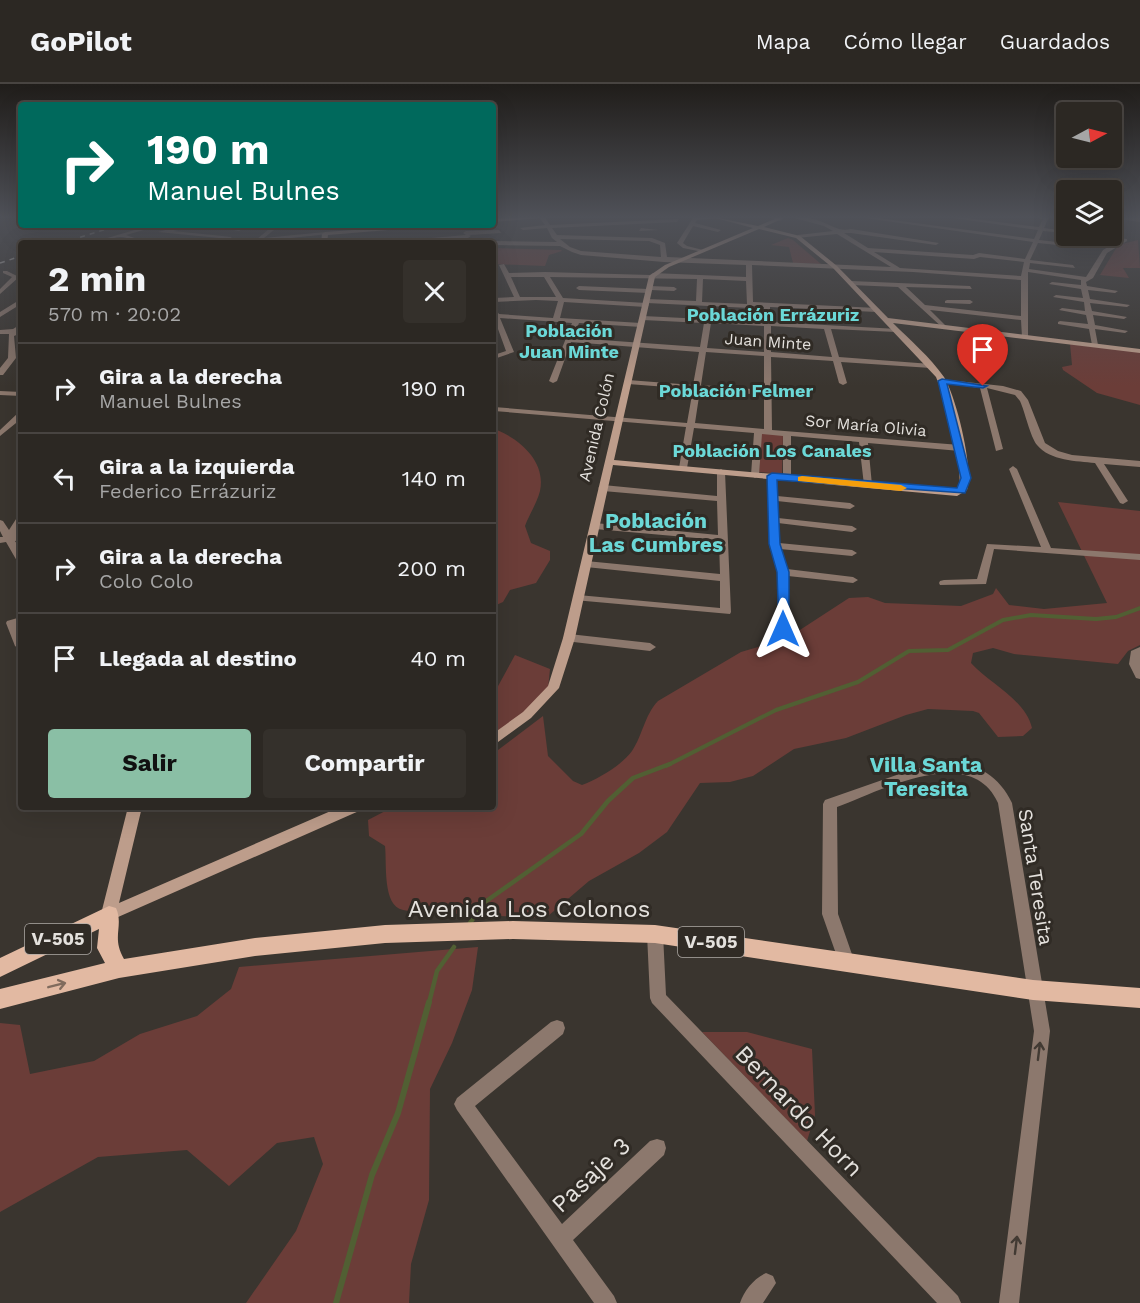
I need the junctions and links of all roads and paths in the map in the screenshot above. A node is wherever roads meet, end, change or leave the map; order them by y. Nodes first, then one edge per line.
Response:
1 (3, 273) edge
2 (658, 273) edge
3 (749, 273) edge
4 (841, 273) edge
5 (970, 273) joint
6 (1025, 273) edge
7 (1045, 273) edge
8 (1093, 273) edge
9 (545, 274) junction
10 (507, 275) joint
11 (583, 275) junction
12 (653, 276) junction
13 (700, 277) junction
14 (1024, 278) junction
15 (749, 279) junction
16 (1088, 279) junction
17 (851, 283) junction
18 (1052, 284) dead end
19 (900, 285) junction
20 (579, 288) junction
21 (970, 288) junction
22 (1085, 288) junction
23 (674, 289) dead end
24 (649, 290) junction
25 (1115, 291) dead end
26 (0, 292) edge
27 (1056, 297) dead end
28 (0, 298) edge
29 (518, 298) junction
30 (18, 299) edge
31 (496, 300) edge
32 (561, 300) junction
33 (572, 300) junction
34 (1087, 300) junction
35 (18, 301) edge
36 (917, 301) junction
37 (602, 302) junction
38 (970, 302) junction
39 (646, 303) junction
40 (699, 304) junction
41 (750, 305) junction
42 (767, 305) junction
43 (1127, 305) dead end
44 (923, 307) junction
45 (877, 310) junction
46 (1062, 310) dead end
47 (970, 312) junction
48 (1089, 313) junction
49 (0, 315) edge
50 (496, 315) edge
51 (1124, 317) dead end
52 (1025, 318) junction
53 (496, 320) edge
54 (556, 320) junction
55 (887, 320) junction
56 (576, 321) junction
57 (708, 321) junction
58 (596, 322) junction
59 (642, 322) junction
60 (1060, 323) dead end
61 (768, 324) junction
62 (827, 327) junction
63 (944, 327) junction
64 (1092, 327) junction
65 (896, 330) junction
66 (17, 331) edge
67 (1125, 331) dead end
68 (0, 332) edge
69 (1025, 337) junction
70 (568, 340) junction
71 (636, 345) junction
72 (1095, 345) junction
73 (12, 346) junction
74 (18, 346) edge
75 (704, 350) junction
76 (1140, 351) edge
77 (768, 354) junction
78 (496, 356) edge
79 (837, 360) junction
80 (931, 366) junction
81 (0, 373) edge
82 (552, 381) dead end
83 (942, 381) junction
84 (628, 382) junction
85 (843, 383) dead end
86 (983, 386) junction
87 (698, 388) junction
88 (768, 393) junction
89 (4, 394) edge
90 (0, 400) edge
91 (496, 409) edge
92 (18, 418) edge
93 (618, 420) junction
94 (690, 426) junction
95 (758, 431) junction
96 (768, 432) junction
97 (787, 433) junction
98 (0, 434) edge
99 (862, 440) junction
100 (960, 448) junction
101 (999, 449) dead end
102 (1098, 460) junction
103 (609, 462) junction
104 (1140, 464) edge
105 (683, 468) junction
106 (1012, 469) dead end
107 (721, 472) junction
108 (755, 475) junction
109 (772, 476) junction
110 (787, 477) junction
111 (868, 485) junction
112 (603, 488) junction
113 (773, 498) junction
114 (722, 499) junction
115 (1123, 501) dead end
116 (850, 506) dead end
117 (773, 520) junction
118 (18, 522) edge
119 (0, 523) edge
120 (595, 526) junction
121 (852, 529) dead end
122 (724, 538) junction
123 (5, 539) edge
124 (774, 544) junction
125 (1048, 550) junction
126 (852, 553) dead end
127 (18, 555) edge
128 (1140, 557) edge
129 (586, 564) junction
130 (783, 572) junction
131 (725, 578) junction
132 (853, 580) dead end
133 (944, 583) dead end
134 (578, 598) junction
135 (18, 621) edge
136 (783, 629) dead end
137 (568, 638) junction
138 (18, 639) edge
139 (650, 647) dead end
140 (1140, 651) edge
141 (1140, 675) edge
142 (496, 738) edge
143 (134, 810) edge
144 (347, 810) edge
145 (109, 915) junction
146 (655, 934) junction
147 (847, 963) junction
148 (0, 968) edge
149 (118, 969) junction
150 (1033, 990) junction
151 (1140, 998) edge
152 (0, 999) edge
153 (557, 1028) dead end
154 (657, 1148) dead end
155 (560, 1239) junction
156 (766, 1283) dead end
157 (607, 1303) edge
158 (750, 1303) edge
159 (951, 1303) edge
160 (1009, 1303) edge

1 - 26 street
2 - 12 street
3 - 15 street
4 - 17 street
5 - 14 street
5 - 21 street
6 - 14 street
7 - 16 street
8 - 16 street
9 - 10 street
9 - 11 street
9 - 32 street
10 - 29 street
11 - 12 street
11 - 20 street
12 - 13 street
12 - 24 street, Avenida Colón
13 - 15 street
13 - 40 street
14 - 52 street
15 - 41 street
16 - 22 street
17 - 19 street
17 - 45 street
18 - 22 street
19 - 21 street
19 - 36 street
20 - 24 street
20 - 33 street
21 - 38 street
22 - 25 street
22 - 34 street
23 - 24 street
24 - 39 street, Avenida Colón
27 - 34 street
28 - 30 street
29 - 31 street
29 - 32 street
32 - 33 street
32 - 54 street
33 - 37 street
34 - 43 street
34 - 48 street
35 - 49 street
36 - 38 street
36 - 44 street
37 - 39 street
37 - 58 street
38 - 47 street
39 - 40 street
39 - 59 street, Avenida Colón
40 - 41 street
41 - 42 street
42 - 45 street
42 - 61 street
44 - 47 street
44 - 63 street
45 - 55 street
46 - 48 street
47 - 52 street
48 - 51 street
48 - 64 street
50 - 54 street
52 - 69 street
53 - 78 street
54 - 56 street
55 - 63 street
55 - 65 street
56 - 58 street
56 - 70 street
57 - 59 street
57 - 61 street
57 - 75 street
58 - 59 street
59 - 71 street, Avenida Colón
60 - 64 street
61 - 62 street
61 - 77 street
62 - 65 street
62 - 79 street
63 - 69 street
64 - 67 street
64 - 72 street
65 - 80 street
66 - 68 street
66 - 73 street
69 - 72 street
70 - 71 street, Juan Minte
70 - 82 street
71 - 75 street, Juan Minte
71 - 84 street, Avenida Colón
72 - 76 street
73 - 74 street
73 - 81 street
75 - 77 street, Juan Minte
75 - 87 street
77 - 79 street, Juan Minte
77 - 88 street
79 - 80 street, Juan Minte
79 - 85 street
80 - 83 street
83 - 86 street
83 - 100 street
84 - 87 street
84 - 93 street, Avenida Colón
86 - 101 street
86 - 102 street
87 - 88 street
87 - 94 street
88 - 96 street
89 - 90 street
91 - 93 street, Sor María Olivia
92 - 98 street
93 - 94 street, Sor María Olivia
93 - 103 street, Avenida Colón
94 - 95 street, Sor María Olivia
94 - 105 street
95 - 96 street, Sor María Olivia
95 - 108 street
96 - 97 street, Sor María Olivia
97 - 99 street, Sor María Olivia
97 - 110 street
99 - 100 street, Sor María Olivia
99 - 111 street
100 - 111 street
102 - 104 street
102 - 115 street
103 - 105 street
103 - 112 street, Avenida Colón
105 - 107 street
106 - 125 street
107 - 108 street
107 - 114 street
108 - 109 street
109 - 110 street
109 - 113 street
110 - 111 street
112 - 114 street
112 - 120 street, Avenida Colón
113 - 116 street
113 - 117 street
114 - 122 street
117 - 121 street
117 - 124 street
118 - 123 street
119 - 123 street
120 - 122 street
120 - 129 street, Avenida Colón
122 - 131 street
123 - 127 street
124 - 126 street
124 - 130 street
125 - 128 street
125 - 133 street
129 - 131 street
129 - 134 street, Avenida Colón
130 - 132 street
130 - 136 street
131 - 134 street
134 - 137 street, Avenida Colón
135 - 138 street
137 - 139 street
137 - 142 street, Avenida Colón
140 - 141 street
143 - 145 street
144 - 145 street
145 - 148 main road, V-505
145 - 149 main road, V-505
146 - 147 main road, Avenida Los Colonos / V-505
146 - 149 main road, Avenida Los Colonos / V-505
146 - 159 street, Bernardo Horn
147 - 150 main road, Avenida Los Colonos / V-505
147 - 150 street, Santa Teresita
152 -> 149 main road, Avenida Los Colonos
150 - 151 main road, Avenida Los Colonos / V-505
160 -> 150 street
153 - 155 street
154 - 155 street, Pasaje 3
155 - 157 street
156 - 158 street

